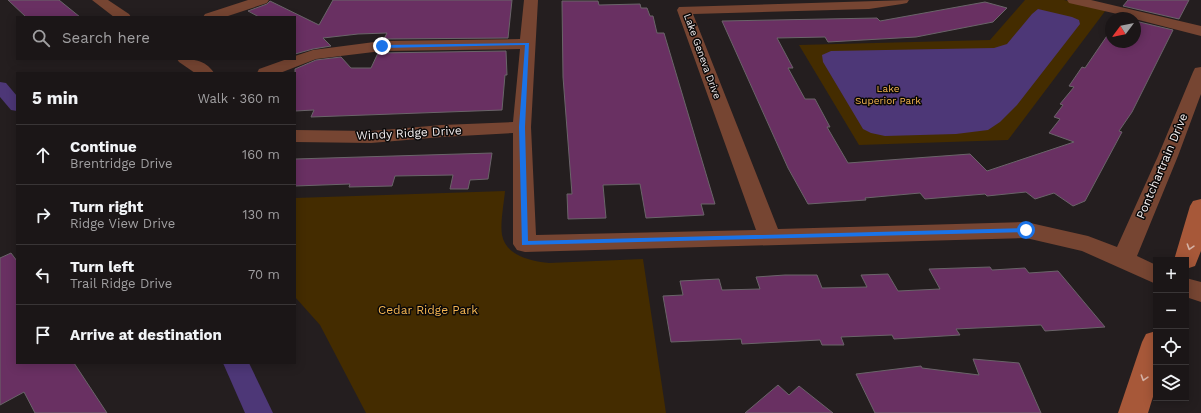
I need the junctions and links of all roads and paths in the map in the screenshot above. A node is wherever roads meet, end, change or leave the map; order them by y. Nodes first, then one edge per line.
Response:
1 (99, 0) edge
2 (262, 0) edge
3 (531, 0) edge
4 (902, 0) edge
5 (1074, 0) edge
6 (123, 16) edge
7 (213, 16) edge
8 (1201, 31) edge
9 (528, 44) junction
10 (186, 60) edge
11 (204, 72) edge
12 (268, 72) edge
13 (1201, 72) edge
14 (522, 127) junction
15 (296, 136) edge
16 (1201, 206) edge
17 (770, 237) junction
18 (1187, 257) edge
19 (1123, 260) junction
20 (1153, 273) edge
21 (1189, 288) edge
22 (1201, 292) edge
23 (1153, 351) edge
24 (1133, 413) edge

1 - 6 street
2 - 7 street
3 - 9 street
4 - 17 street, Lake Geneva Drive
5 - 8 street
9 - 12 street
9 - 14 street
10 - 11 street
13 - 19 street, Pontchartrain Drive
14 - 15 street, Windy Ridge Drive
14 - 17 street
16 -> 18 main road
17 - 19 street
19 - 20 street
21 - 22 street
23 -> 24 main road

